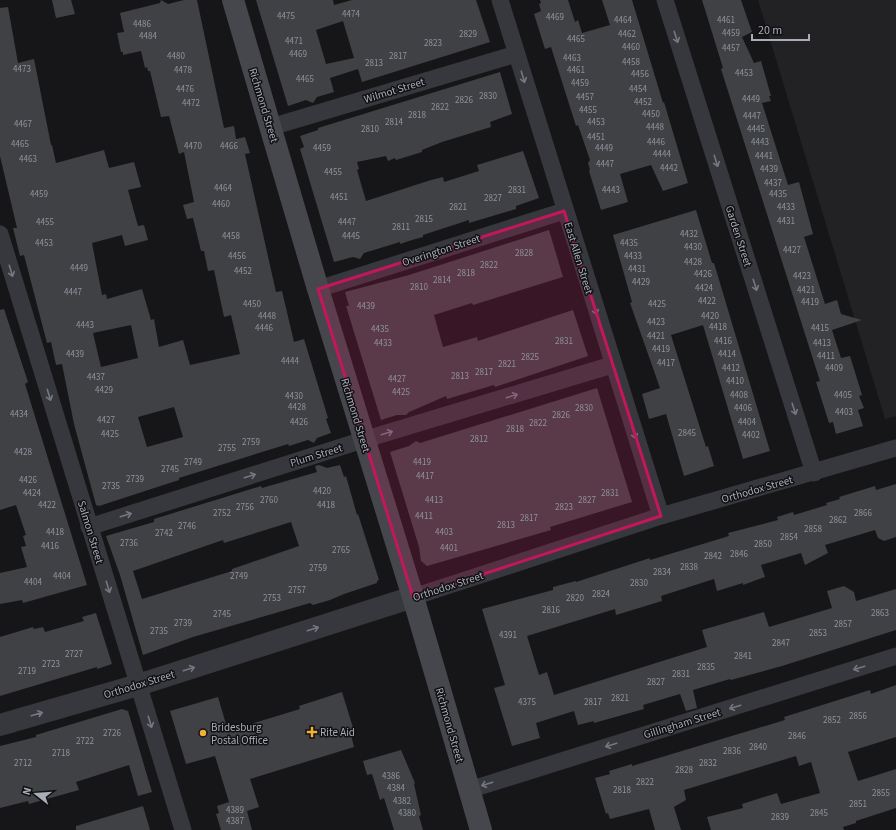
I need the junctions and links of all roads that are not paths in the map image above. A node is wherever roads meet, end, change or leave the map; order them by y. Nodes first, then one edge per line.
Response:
1 (233, 0) edge
2 (500, 0) edge
3 (665, 0) edge
4 (516, 54) junction
5 (271, 127) junction
6 (564, 211) junction
7 (0, 234) edge
8 (318, 289) junction
9 (612, 365) junction
10 (363, 440) junction
11 (896, 448) edge
12 (814, 472) junction
13 (661, 516) junction
14 (89, 527) junction
15 (413, 597) junction
16 (896, 656) edge
17 (138, 685) junction
18 (0, 725) edge
19 (469, 790) junction
20 (183, 830) edge
21 (481, 830) edge

1 - 5 main road, Richmond Street
2 - 4 street, East Allen Street
3 -> 12 street, Garden Street
4 - 5 street, Wilmot Street
4 -> 6 street, East Allen Street
5 - 8 main road, Richmond Street
6 - 8 street, Overington Street
6 -> 9 street, East Allen Street
7 -> 14 street, Salmon Street
8 - 10 main road, Richmond Street
10 -> 9 street, Plum Street
9 -> 13 street, East Allen Street
14 -> 10 street, Plum Street
10 - 15 main road, Richmond Street
11 - 12 street, Orthodox Street
12 - 13 street, Orthodox Street
13 - 15 street, Orthodox Street
14 -> 17 street, Salmon Street
17 -> 15 street, Orthodox Street
15 - 19 main road, Richmond Street
16 -> 19 street, Gillingham Street
18 -> 17 street, Orthodox Street
17 -> 20 street, Salmon Street
19 - 21 main road, Richmond Street

